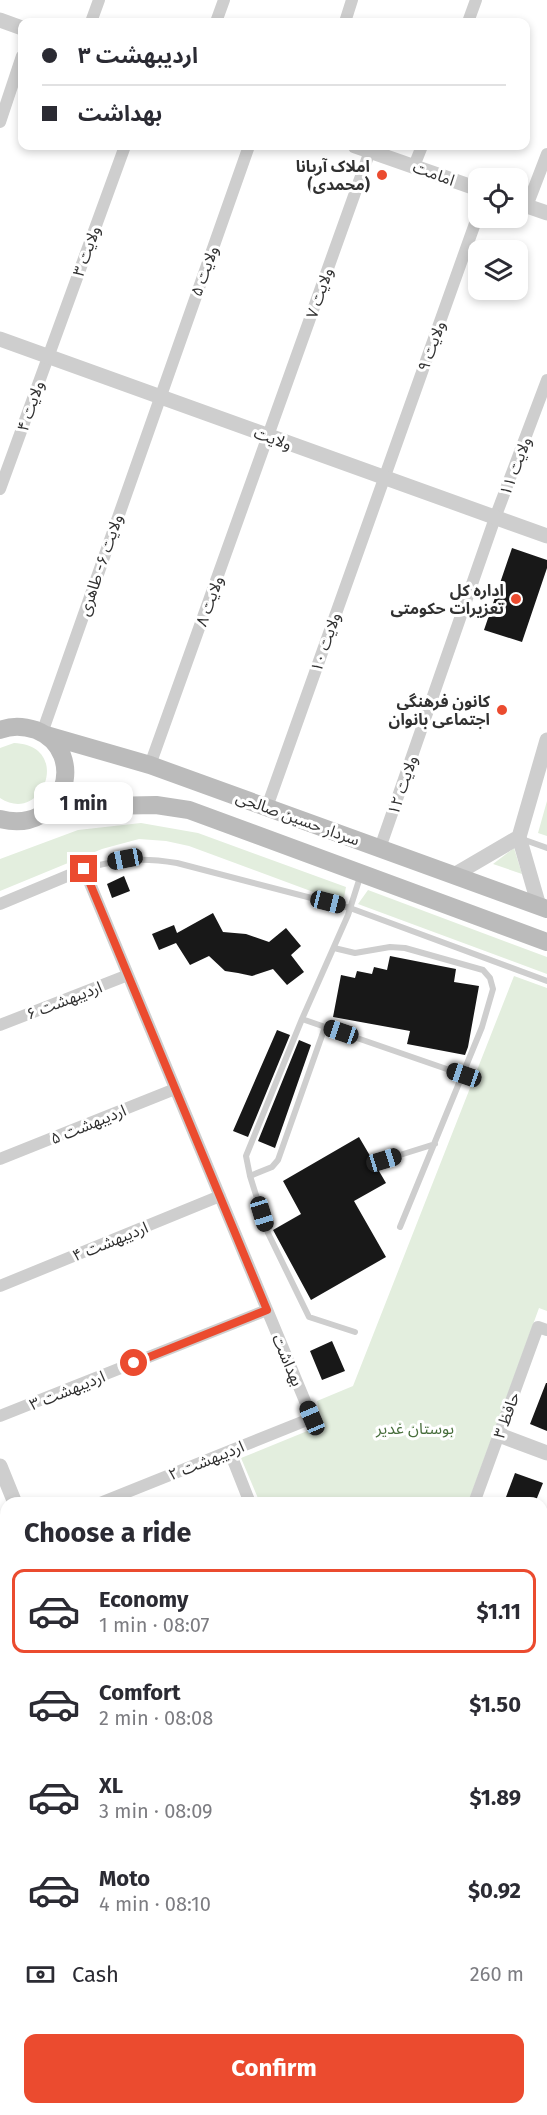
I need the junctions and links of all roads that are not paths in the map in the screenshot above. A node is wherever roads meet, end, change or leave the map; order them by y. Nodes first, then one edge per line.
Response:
1 (99, 0) edge
2 (224, 0) edge
3 (352, 0) edge
4 (476, 0) edge
5 (92, 18) edge
6 (217, 18) edge
7 (346, 18) edge
8 (469, 18) edge
9 (0, 20) edge
10 (18, 27) edge
11 (18, 68) edge
12 (0, 122) edge
13 (124, 150) edge
14 (248, 150) edge
15 (362, 150) edge
16 (369, 150) edge
17 (420, 150) edge
18 (547, 154) edge
19 (414, 166) junction
20 (468, 185) edge
21 (528, 193) edge
22 (528, 207) edge
23 (547, 213) edge
24 (473, 228) edge
25 (0, 339) edge
26 (47, 356) junction
27 (547, 380) edge
28 (159, 397) junction
29 (269, 436) junction
30 (384, 478) junction
31 (0, 489) edge
32 (495, 518) junction
33 (547, 537) edge
34 (5, 725) edge
35 (44, 734) junction
36 (547, 740) edge
37 (150, 765) junction
38 (267, 807) junction
39 (42, 815) junction
40 (4, 822) edge
41 (519, 837) junction
42 (380, 848) junction
43 (547, 848) edge
44 (84, 869) junction
45 (361, 873) junction
46 (454, 875) junction
47 (0, 904) edge
48 (543, 907) edge
49 (350, 908) junction
50 (547, 942) edge
51 (334, 948) junction
52 (128, 975) junction
53 (547, 981) edge
54 (302, 1018) junction
55 (0, 1025) edge
56 (325, 1027) junction
57 (464, 1075) junction
58 (175, 1089) junction
59 (435, 1144) junction
60 (0, 1159) edge
61 (384, 1160) dead end
62 (250, 1176) junction
63 (220, 1196) junction
64 (400, 1227) dead end
65 (0, 1286) edge
66 (267, 1310) junction
67 (543, 1329) edge
68 (355, 1332) dead end
69 (0, 1416) edge
70 (312, 1418) joint
71 (499, 1435) junction
72 (547, 1453) edge
73 (233, 1460) dead end
74 (0, 1466) edge
75 (8, 1496) edge
76 (115, 1497) edge
77 (248, 1497) edge
78 (476, 1497) edge

1 - 5 street
2 - 6 street
3 - 7 street
4 - 8 street
9 - 10 street
11 - 12 street
13 - 26 street, ولایت ۳
14 - 28 street, ولایت ۵
15 - 29 street, ولایت ۷
16 - 19 street, امامت
17 - 19 street
18 - 21 street
19 - 20 street, امامت
22 - 23 street
24 - 30 street, ولایت ۹
25 - 26 street, ولایت
26 - 28 street, ولایت
26 - 31 street, ولایت ۴
27 - 32 street, ولایت ۱۱
28 - 29 street, ولایت
28 - 35 street, ولایت ۶- طاهری
29 - 30 street, ولایت
29 - 37 street, ولایت ۸
30 - 32 street, ولایت
30 - 38 street, ولایت ۱۰
32 - 33 street, ولایت
32 - 42 street, ولایت ۱۲
34 - 35 main road, سردار حسین صالحی
35 - 37 main road, سردار حسین صالحی
35 - 39 main road
36 - 41 street
37 - 38 main road, سردار حسین صالحی
38 - 42 main road, سردار حسین صالحی
39 - 40 main road, سردار حسین صالحی
39 - 45 main road, سردار حسین صالحی
41 - 43 lane
41 - 46 street
41 - 48 street
42 - 46 main road, سردار حسین صالحی
44 - 47 street
44 - 49 lane
44 - 52 street, بهداشت
45 - 49 lane
45 - 50 main road, سردار حسین صالحی
46 - 48 main road, سردار حسین صالحی
49 - 51 lane
49 - 53 lane
51 - 54 lane
51 - 57 lane
52 - 55 street, اردیبهشت ۶
52 - 58 street, بهداشت
54 - 56 lane
54 - 62 lane
56 - 57 lane
56 - 62 lane
57 - 59 lane
58 - 60 street, اردیبهشت ۵
58 - 63 street, بهداشت
59 - 61 lane
59 - 64 lane
62 - 68 lane
63 - 65 street, اردیبهشت ۴
63 - 66 street, بهداشت
66 - 69 street, اردیبهشت ۳
66 - 70 street, بهداشت
67 - 71 street, حافظ ۳
70 - 76 street, اردیبهشت ۲
71 - 72 street
71 - 78 street, حافظ ۳
73 - 77 street
74 - 75 street

